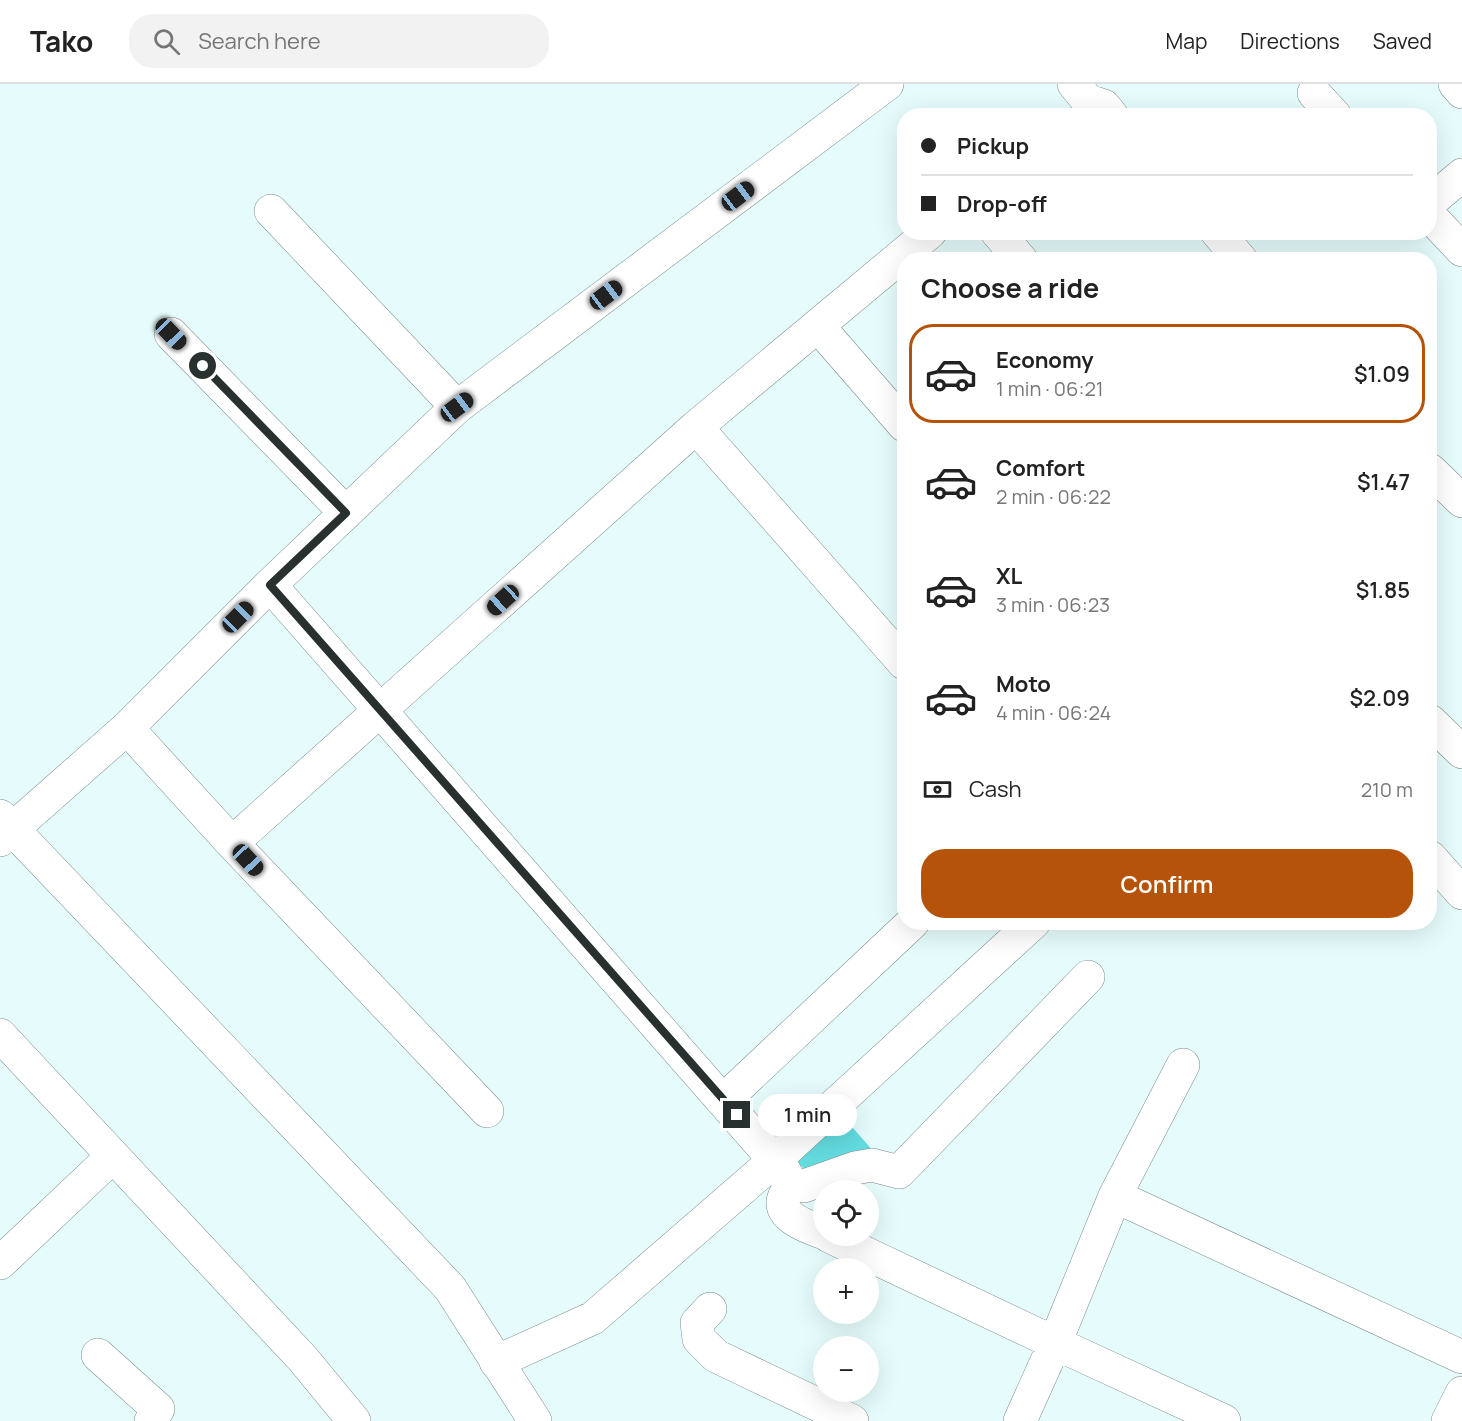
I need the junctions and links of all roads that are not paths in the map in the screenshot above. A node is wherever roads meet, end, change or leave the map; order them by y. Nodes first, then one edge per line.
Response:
1 (887, 84) edge
2 (1455, 84) edge
3 (1462, 92) edge
4 (1462, 175) edge
5 (1437, 196) edge
6 (271, 211) dead end
7 (1437, 223) edge
8 (920, 240) edge
9 (1004, 240) edge
10 (1224, 240) edge
11 (1462, 250) edge
12 (906, 252) edge
13 (1014, 252) edge
14 (1234, 252) edge
15 (897, 260) edge
16 (818, 326) junction
17 (171, 334) dead end
18 (457, 407) junction
19 (897, 417) edge
20 (696, 427) junction
21 (1437, 480) edge
22 (1462, 501) edge
23 (346, 513) junction
24 (270, 585) junction
25 (897, 655) edge
26 (380, 710) junction
27 (127, 728) junction
28 (1437, 729) edge
29 (1462, 752) edge
30 (4, 828) edge
31 (232, 843) junction
32 (1437, 865) edge
33 (1462, 892) edge
34 (905, 930) edge
35 (1026, 930) edge
36 (1088, 977) dead end
37 (2, 1041) edge
38 (1183, 1065) dead end
39 (724, 1100) junction
40 (487, 1111) dead end
41 (113, 1156) junction
42 (783, 1172) junction
43 (1115, 1196) junction
44 (813, 1228) edge
45 (850, 1246) edge
46 (0, 1263) edge
47 (710, 1309) dead end
48 (1054, 1343) junction
49 (98, 1355) dead end
50 (1462, 1357) edge
51 (496, 1362) junction
52 (1462, 1393) edge
53 (151, 1421) edge
54 (354, 1421) edge
55 (535, 1421) edge
56 (852, 1421) edge
57 (1020, 1421) edge
58 (1224, 1421) edge
59 (1448, 1421) edge

1 - 18 street
2 - 3 street
4 - 5 street
6 - 18 street
7 - 11 street
8 - 12 street
9 - 13 street
10 - 14 street
15 - 16 street
16 - 19 street
16 - 20 street
17 - 23 street
18 - 23 street
20 - 25 street
20 - 26 street
21 - 22 street
23 - 24 street
24 - 26 street
24 - 27 street
26 - 31 street
26 - 39 street
27 - 30 street
27 - 31 street
28 - 29 street
30 - 51 street
31 - 40 street
32 - 33 street
34 - 39 street
35 - 42 street
36 - 42 street
37 - 41 street
38 - 43 street
39 - 42 street
41 - 46 street
41 - 54 street
42 - 44 street
42 - 51 street
43 - 48 street
43 - 50 street
45 - 48 street
47 - 56 street
48 - 57 street
48 - 58 street
49 - 53 street
51 - 55 street
52 - 59 street

